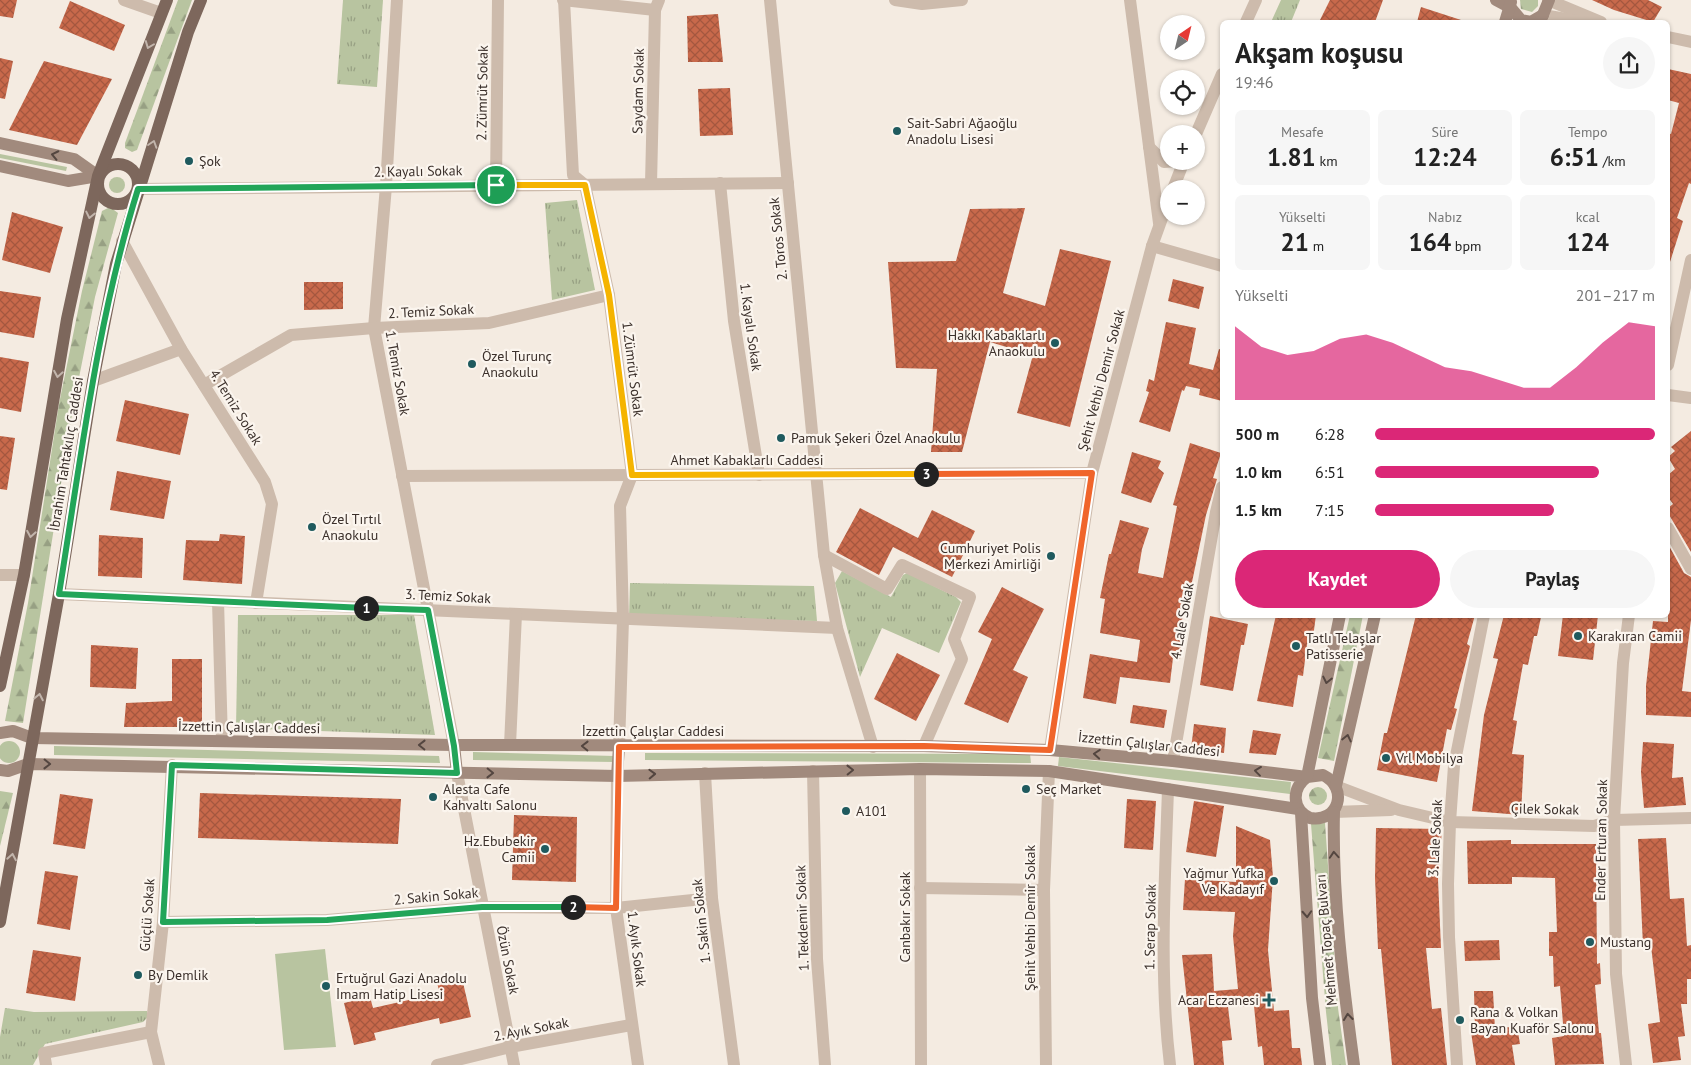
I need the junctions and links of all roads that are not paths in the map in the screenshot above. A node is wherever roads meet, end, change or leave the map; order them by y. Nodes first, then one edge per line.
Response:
1 (124, 0) edge
2 (167, 0) edge
3 (201, 0) edge
4 (397, 0) edge
5 (498, 0) edge
6 (564, 0) edge
7 (770, 0) edge
8 (895, 0) edge
9 (962, 0) edge
10 (1130, 0) edge
11 (1256, 0) edge
12 (1496, 0) edge
13 (1548, 0) edge
14 (1511, 3) edge
15 (657, 5) edge
16 (161, 13) junction
17 (1542, 19) edge
18 (1247, 20) edge
19 (1506, 20) edge
20 (1522, 20) edge
21 (1556, 20) edge
22 (1596, 20) edge
23 (1670, 37) edge
24 (1691, 42) edge
25 (1220, 79) edge
26 (1200, 125) edge
27 (0, 143) edge
28 (1149, 147) junction
29 (1160, 158) edge
30 (0, 166) edge
31 (98, 176) junction
32 (720, 183) junction
33 (788, 183) junction
34 (651, 184) junction
35 (496, 185) junction
36 (585, 185) junction
37 (386, 186) junction
38 (138, 189) junction
39 (1159, 224) joint
40 (122, 241) junction
41 (1152, 246) junction
42 (1691, 260) edge
43 (1220, 265) edge
44 (609, 295) junction
45 (374, 328) junction
46 (181, 349) junction
47 (1670, 356) edge
48 (93, 380) junction
49 (204, 384) junction
50 (1670, 395) edge
51 (1691, 398) edge
52 (1092, 473) junction
53 (817, 474) junction
54 (632, 475) junction
55 (759, 475) junction
56 (402, 476) junction
57 (1220, 495) edge
58 (1670, 532) edge
59 (824, 555) junction
60 (1691, 569) edge
61 (0, 575) edge
62 (24, 575) junction
63 (59, 594) junction
64 (218, 601) junction
65 (256, 603) junction
66 (428, 610) junction
67 (516, 614) junction
68 (1339, 618) edge
69 (1374, 618) edge
70 (1483, 618) edge
71 (1629, 618) edge
72 (623, 619) junction
73 (837, 628) junction
74 (0, 686) edge
75 (0, 733) edge
76 (32, 738) junction
77 (222, 741) junction
78 (510, 745) junction
79 (454, 746) junction
80 (924, 746) junction
81 (619, 747) junction
82 (874, 747) junction
83 (1050, 750) junction
84 (1173, 761) junction
85 (28, 764) junction
86 (172, 765) junction
87 (920, 769) junction
88 (0, 770) edge
89 (813, 771) junction
90 (1049, 771) junction
91 (457, 773) junction
92 (705, 773) junction
93 (617, 776) junction
94 (1307, 777) junction
95 (1336, 786) junction
96 (1168, 789) junction
97 (1399, 810) junction
98 (1300, 811) junction
99 (1334, 812) junction
100 (1691, 818) edge
101 (1614, 820) junction
102 (1450, 822) junction
103 (920, 888) junction
104 (1044, 890) junction
105 (712, 898) junction
106 (482, 907) junction
107 (616, 908) junction
108 (0, 922) edge
109 (163, 922) junction
110 (631, 1026) junction
111 (151, 1032) junction
112 (510, 1047) junction
113 (45, 1059) edge
114 (159, 1065) edge
115 (437, 1065) edge
116 (514, 1065) edge
117 (638, 1065) edge
118 (734, 1065) edge
119 (824, 1065) edge
120 (921, 1065) edge
121 (1046, 1065) edge
122 (1170, 1065) edge
123 (1320, 1065) edge
124 (1354, 1065) edge
125 (1457, 1065) edge
126 (1626, 1065) edge

1 - 16 street
2 - 16 main road, İbrahim Tahtakılıç Caddesi
38 -> 3 main road, İbrahim Tahtakılıç Caddesi
4 - 37 street, 1. Temiz Sokak
5 - 35 street, 2. Zümrüt Sokak
6 - 15 street
6 - 36 street, 1. Zümrüt Sokak
7 - 33 street, 2. Toros Sokak
8 - 9 street
10 - 28 street
11 - 18 street
12 - 14 street
13 - 17 street
13 - 22 street
14 - 19 street
14 - 20 street
15 - 34 street, Saydam Sokak
16 -> 31 main road, İbrahim Tahtakılıç Caddesi
17 - 21 street
23 - 24 street
25 - 26 street
31 -> 27 street
28 - 29 street
28 - 39 street
30 - 31 street
31 - 38 main road
31 - 38 main road
31 -> 62 main road, İbrahim Tahtakılıç Caddesi
32 - 33 street, 2. Kayalı Sokak
32 - 34 street, 2. Kayalı Sokak
32 - 55 street, 1. Kayalı Sokak
33 - 53 street, 2. Toros Sokak
34 - 36 street, 2. Kayalı Sokak
35 - 36 street, 2. Kayalı Sokak
35 - 37 street, 2. Kayalı Sokak
36 - 44 street, 1. Zümrüt Sokak
37 - 38 street, 2. Kayalı Sokak
37 - 45 street, 1. Temiz Sokak
38 - 40 main road, İbrahim Tahtakılıç Caddesi
39 - 41 street, Şehit Vehbi Demir Sokak
40 - 46 street, 4. Temiz Sokak
40 - 48 main road, İbrahim Tahtakılıç Caddesi
41 - 43 street
41 - 52 street, Şehit Vehbi Demir Sokak
42 - 47 street
44 - 45 street, 2. Temiz Sokak
44 - 54 street, 1. Zümrüt Sokak
45 - 49 street, 2. Temiz Sokak
45 - 56 street, 1. Temiz Sokak
46 - 48 street
46 - 49 street, 4. Temiz Sokak
48 - 63 main road, İbrahim Tahtakılıç Caddesi
49 - 65 street, 4. Temiz Sokak
50 - 51 street
52 - 53 street, Ahmet Kabaklarlı Caddesi
52 - 83 street, Şehit Vehbi Demir Sokak
53 - 55 street, Ahmet Kabaklarlı Caddesi
53 - 59 street, 2. Toros Sokak
54 - 55 street, Ahmet Kabaklarlı Caddesi
54 - 56 street, Ahmet Kabaklarlı Caddesi
54 - 72 street, 1. Zümrüt Sokak
56 - 66 street, 1. Temiz Sokak
57 - 84 street, 4. Lale Sokak
58 - 60 street
59 - 73 street, 2. Toros Sokak
59 - 80 street
61 - 62 street
62 - 74 main road, İbrahim Tahtakılıç Caddesi
63 - 64 street, 3. Temiz Sokak
76 -> 63 main road, İbrahim Tahtakılıç Caddesi
64 - 65 street, 3. Temiz Sokak
64 - 77 street
65 - 66 street, 3. Temiz Sokak
66 - 67 street, 3. Temiz Sokak
66 - 79 street, 1. Temiz Sokak
67 - 72 street, 3. Temiz Sokak
67 - 78 street
68 -> 94 street
95 -> 69 street
70 - 102 street, 3. Lale Sokak
71 - 101 street, Ender Erturan Sokak
72 - 73 street, 3. Temiz Sokak
72 - 81 street, 1. Zümrüt Sokak
73 - 82 street, 2. Toros Sokak
75 - 76 street, İzzettin Çalışlar Caddesi
76 - 77 street, İzzettin Çalışlar Caddesi
76 - 85 main road, İbrahim Tahtakılıç Caddesi
79 -> 77 street, İzzettin Çalışlar Caddesi
78 - 79 street, İzzettin Çalışlar Caddesi
81 -> 78 street, İzzettin Çalışlar Caddesi
79 - 91 street
80 - 82 street, İzzettin Çalışlar Caddesi
80 - 83 street, İzzettin Çalışlar Caddesi
81 - 82 street, İzzettin Çalışlar Caddesi
81 - 93 street
84 -> 83 street, İzzettin Çalışlar Caddesi
83 - 90 street
94 -> 84 street, İzzettin Çalışlar Caddesi
85 -> 86 street
85 - 88 street
108 -> 85 main road, İbrahim Tahtakılıç Caddesi
86 - 91 street
86 - 109 street, Güçlü Sokak
89 -> 87 street
87 - 90 street
87 - 103 street, Canbakır Sokak
89 - 92 street
89 - 119 street, 1. Tekdemir Sokak
90 - 96 street
90 - 104 street, Şehit Vehbi Demir Sokak
91 -> 93 street
91 - 106 street, Özün Sokak
93 -> 92 street
92 - 105 street, 1. Sakin Sokak
93 - 107 street, 1. Ayık Sokak
94 - 95 street
94 - 98 street
95 - 97 street
95 - 99 street
96 - 98 street
96 - 122 street, 1. Serap Sokak
97 - 99 street
97 - 102 street, Çilek Sokak
98 - 99 street
98 -> 123 street, Mehmet Topaç Bulvarı
124 -> 99 street, Mehmet Topaç Bulvarı
100 - 101 street, Çilek Sokak
101 - 102 street, Çilek Sokak
101 - 126 street, Ender Erturan Sokak
102 - 125 street, 3. Lale Sokak
103 - 104 street
103 - 120 street, Canbakır Sokak
104 - 121 street, Şehit Vehbi Demir Sokak
105 - 107 street, 2. Sakin Sokak
105 - 118 street, 1. Sakin Sokak
106 - 107 street, 2. Sakin Sokak
106 - 109 street, 2. Sakin Sokak
106 - 112 street, Özün Sokak
107 - 110 street, 1. Ayık Sokak
109 - 111 street, Güçlü Sokak
110 - 112 street, 2. Ayık Sokak
110 - 117 street, 1. Ayık Sokak
111 - 113 street
111 - 114 street, Güçlü Sokak
112 - 115 street, 2. Ayık Sokak
112 - 116 street, Özün Sokak

